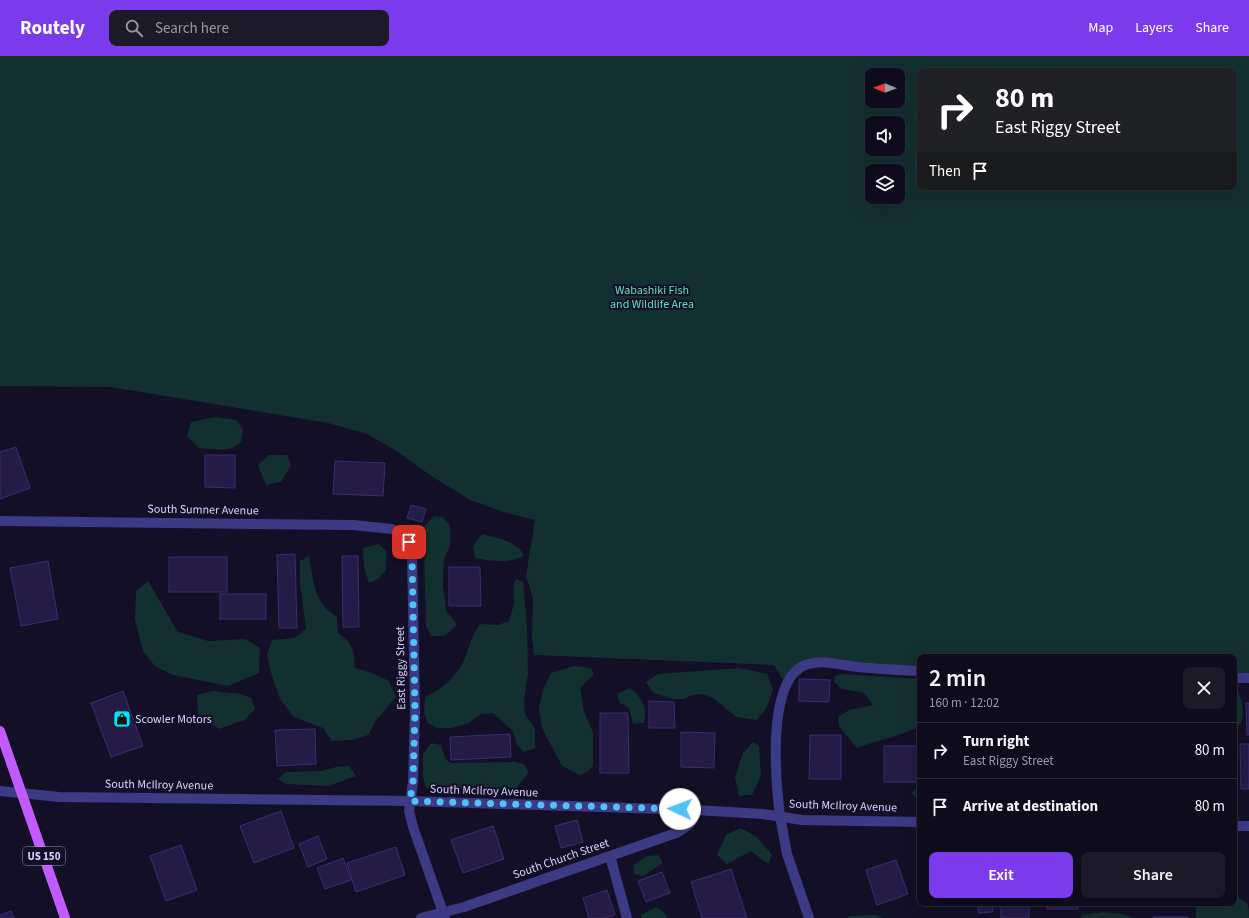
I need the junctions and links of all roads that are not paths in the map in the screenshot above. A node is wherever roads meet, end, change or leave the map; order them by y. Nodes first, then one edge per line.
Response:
1 (0, 521) edge
2 (403, 536) joint
3 (917, 671) edge
4 (1237, 678) edge
5 (1249, 678) edge
6 (0, 731) edge
7 (0, 791) edge
8 (22, 793) junction
9 (410, 801) junction
10 (695, 810) junction
11 (780, 816) junction
12 (917, 822) edge
13 (1237, 826) edge
14 (1249, 826) edge
15 (610, 856) junction
16 (444, 915) edge
17 (65, 918) edge
18 (421, 918) edge
19 (627, 918) edge
20 (809, 918) edge

1 - 2 street, South Sumner Avenue
2 - 9 street, East Riggy Street
3 - 11 street
4 - 5 street
6 - 8 main road, US 150
7 - 8 street, South McIlroy Avenue
8 - 9 street, South McIlroy Avenue
8 - 17 main road, US 150
9 - 10 street, South McIlroy Avenue
9 - 16 street, East Riggy Street
10 - 11 street, South McIlroy Avenue
10 - 15 street, South Church Street
11 - 12 street, South McIlroy Avenue
11 - 20 street
13 - 14 street
15 - 16 street, South Church Street
15 - 19 street
16 - 18 street, South Church Street

